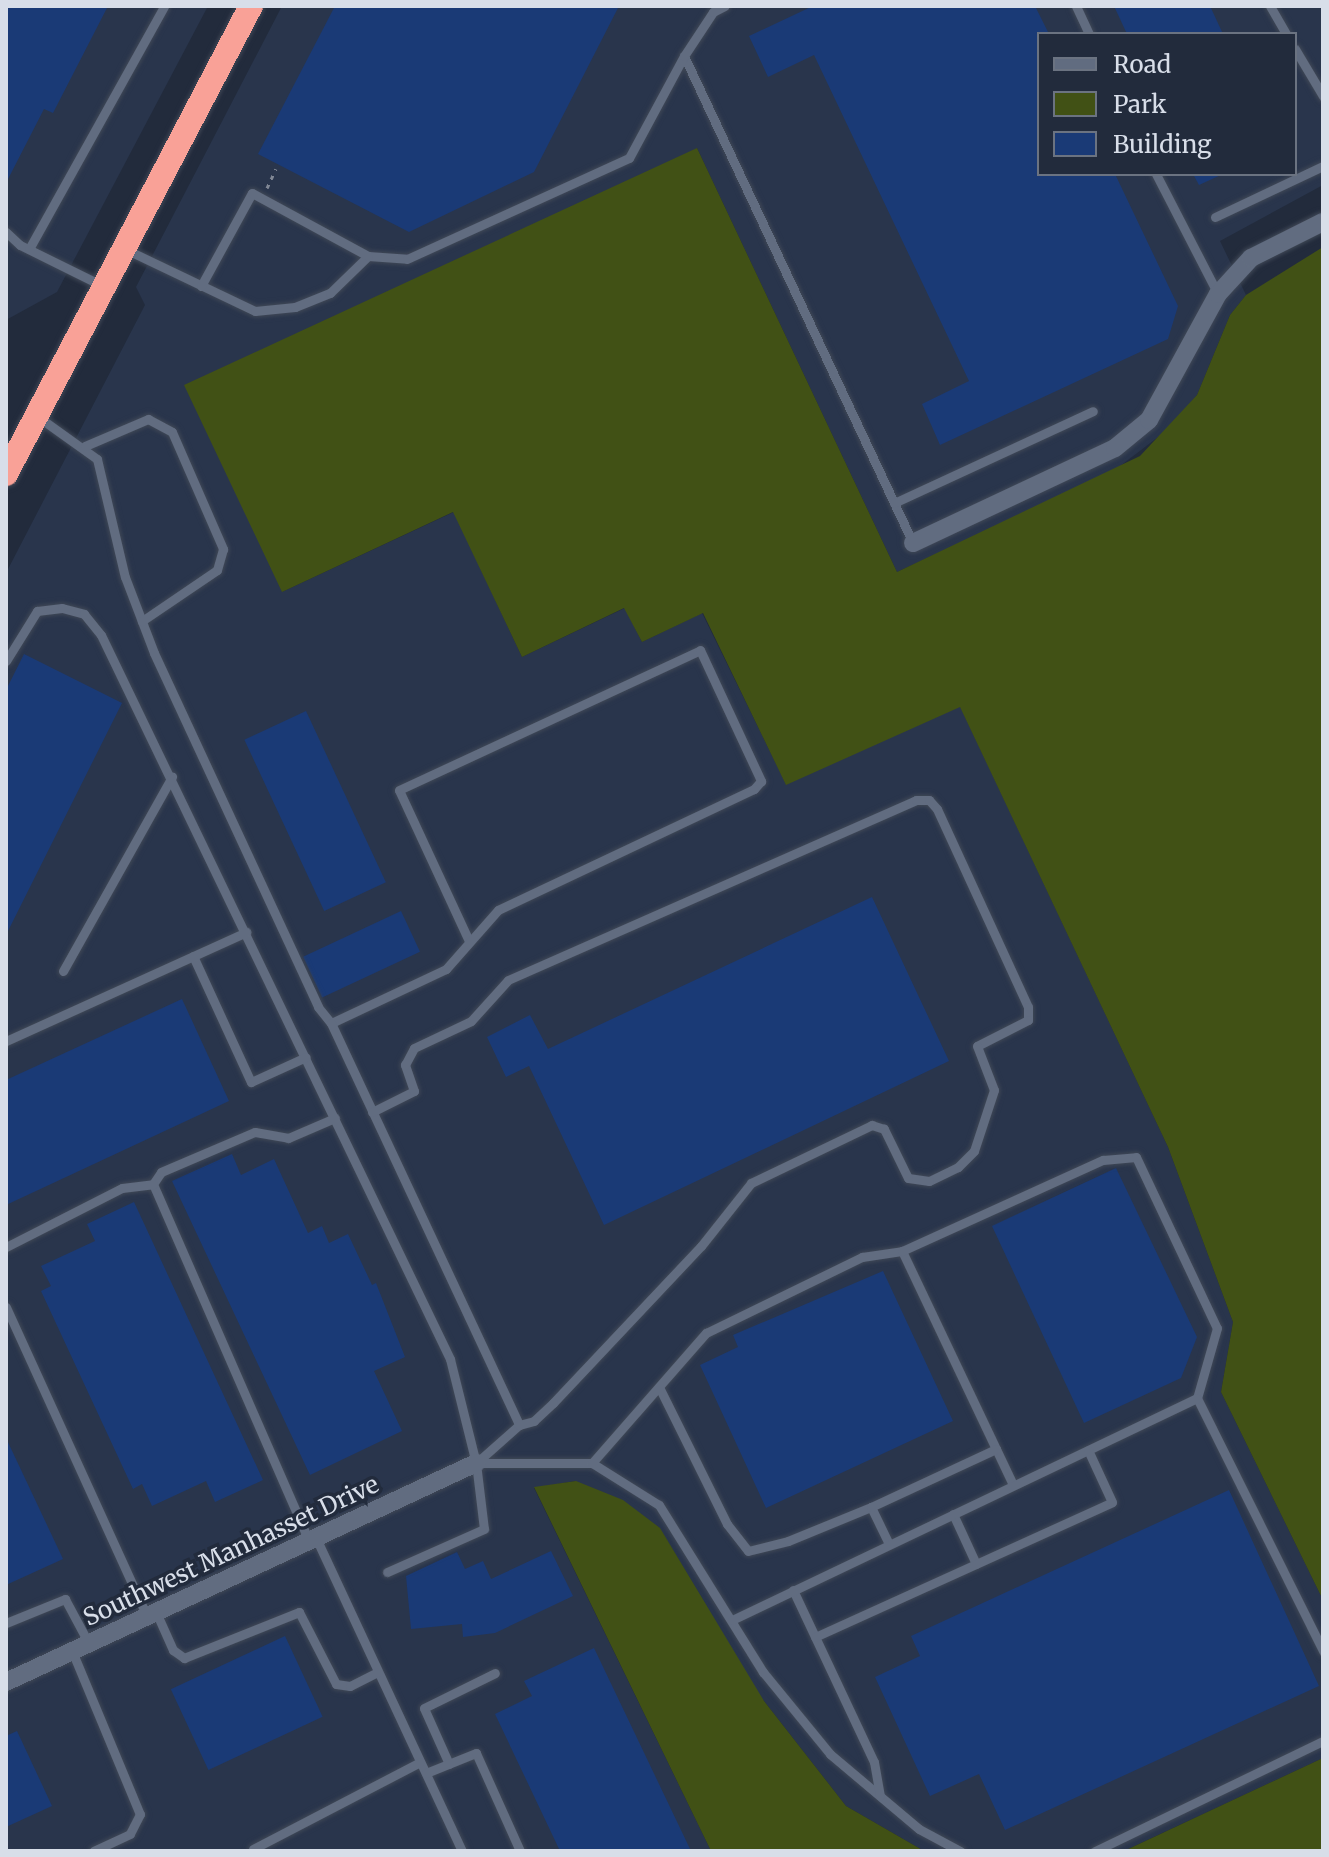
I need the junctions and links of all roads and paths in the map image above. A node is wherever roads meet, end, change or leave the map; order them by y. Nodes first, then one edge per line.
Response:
1 (164, 6) edge
2 (251, 6) edge
3 (725, 6) edge
4 (1076, 6) edge
5 (1270, 6) edge
6 (715, 9) edge
7 (1088, 32) edge
8 (1285, 32) edge
9 (1297, 52) edge
10 (684, 56) junction
11 (1323, 96) edge
12 (1323, 166) edge
13 (276, 169) dead end
14 (1157, 176) edge
15 (262, 198) junction
16 (1215, 217) dead end
17 (1323, 222) edge
18 (6, 232) edge
19 (29, 249) junction
20 (124, 249) junction
21 (368, 256) junction
22 (201, 286) junction
23 (104, 287) junction
24 (1218, 294) junction
25 (1093, 411) dead end
26 (37, 416) junction
27 (85, 446) junction
28 (6, 474) edge
29 (894, 503) junction
30 (913, 543) joint
31 (142, 621) junction
32 (6, 661) edge
33 (172, 777) junction
34 (246, 932) junction
35 (469, 941) junction
36 (193, 956) junction
37 (63, 971) dead end
38 (331, 1023) junction
39 (6, 1041) edge
40 (306, 1057) junction
41 (372, 1112) junction
42 (335, 1118) junction
43 (153, 1184) junction
44 (6, 1247) edge
45 (902, 1251) junction
46 (6, 1307) edge
47 (659, 1387) junction
48 (1197, 1398) junction
49 (519, 1425) junction
50 (996, 1449) junction
51 (1088, 1450) junction
52 (476, 1463) junction
53 (592, 1463) junction
54 (1013, 1485) junction
55 (871, 1507) junction
56 (953, 1514) junction
57 (312, 1539) junction
58 (889, 1544) junction
59 (976, 1564) junction
60 (387, 1572) dead end
61 (793, 1590) junction
62 (151, 1614) junction
63 (732, 1620) junction
64 (6, 1623) edge
65 (815, 1637) junction
66 (80, 1647) junction
67 (1323, 1651) edge
68 (378, 1672) junction
69 (495, 1673) dead end
70 (6, 1682) edge
71 (1323, 1741) edge
72 (420, 1762) junction
73 (449, 1764) junction
74 (426, 1773) junction
75 (880, 1795) junction
76 (253, 1849) dead end
77 (94, 1851) edge
78 (462, 1851) edge
79 (520, 1851) edge
80 (960, 1851) edge
81 (1095, 1851) edge

1 - 19 lane
2 - 20 highway
3 - 6 lane
4 - 7 lane
5 - 8 lane
6 - 10 lane
9 - 11 lane
10 - 21 lane
10 - 29 lane
12 - 16 lane
13 - 15 path
14 - 24 lane
15 - 21 lane
15 - 22 lane
17 - 24 street
18 - 19 lane
19 - 23 lane
20 - 22 lane
20 - 23 highway
21 - 22 lane
23 - 26 highway
24 - 30 street
25 - 29 lane
26 - 27 lane
26 - 28 highway
27 - 31 lane
27 - 31 lane
29 - 30 lane
31 - 38 lane
32 - 33 lane
33 - 34 lane
33 - 37 lane
34 - 36 lane
34 - 40 lane
35 - 35 lane
35 - 38 lane
36 - 39 lane
36 - 40 lane
38 - 41 lane
40 - 42 lane
41 - 49 lane
41 - 49 lane
42 - 43 lane
42 - 52 lane
43 - 44 lane
43 - 57 lane
45 - 47 lane
45 - 48 lane
45 - 50 lane
46 - 62 lane
47 - 53 lane
47 - 55 lane
48 - 51 lane
48 - 67 lane
49 - 52 lane
50 - 54 lane
50 - 55 lane
51 - 54 lane
51 - 59 lane
52 - 53 lane
52 - 57 street, Southwest Manhasset Drive
52 - 60 lane
53 - 63 lane
54 - 56 lane
55 - 58 lane
56 - 58 lane
56 - 59 lane
57 - 62 street, Southwest Manhasset Drive
57 - 68 lane
58 - 61 lane
59 - 65 lane
61 - 63 lane
61 - 65 lane
62 - 66 street, Southwest Manhasset Drive
62 - 68 lane
63 - 75 lane
64 - 66 lane
65 - 75 lane
66 - 70 street, Southwest Manhasset Drive
66 - 77 lane
68 - 72 lane
69 - 73 lane
71 - 81 lane
72 - 74 lane
72 - 76 lane
73 - 74 lane
73 - 79 lane
74 - 78 lane
75 - 80 lane

